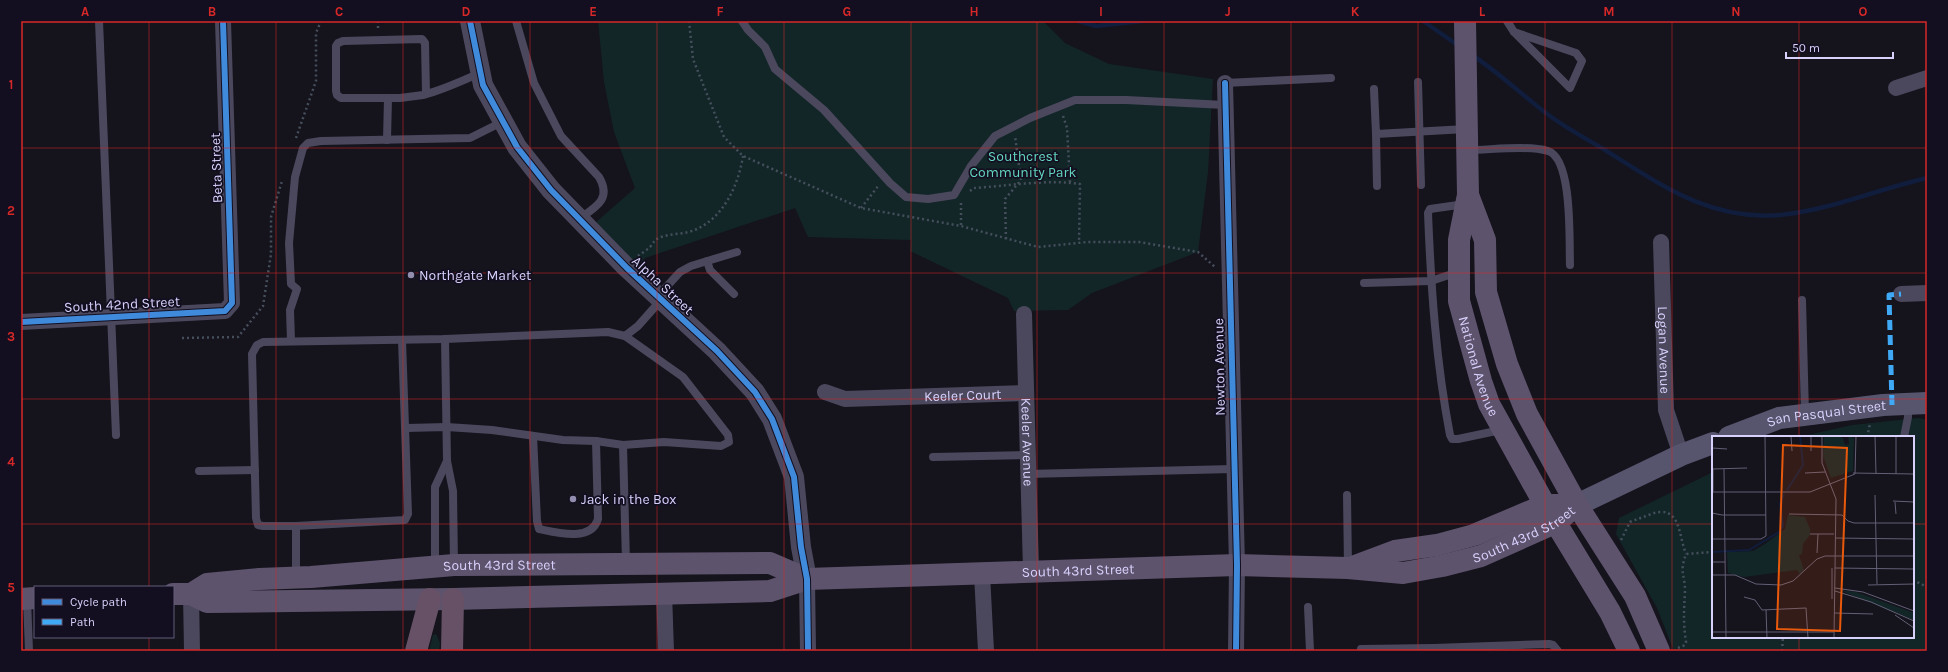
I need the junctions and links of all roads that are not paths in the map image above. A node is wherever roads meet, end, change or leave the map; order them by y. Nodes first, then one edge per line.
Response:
1 (99, 21) edge
2 (223, 21) edge
3 (470, 21) edge
4 (516, 21) edge
5 (742, 21) edge
6 (1465, 21) edge
7 (1507, 21) edge
8 (1514, 32) junction
9 (480, 73) junction
10 (1331, 78) dead end
11 (1927, 78) edge
12 (1418, 82) dead end
13 (1225, 83) joint
14 (1896, 88) dead end
15 (1374, 89) dead end
16 (426, 94) junction
17 (388, 98) junction
18 (1225, 105) junction
19 (503, 122) junction
20 (1418, 132) junction
21 (1376, 134) junction
22 (387, 140) junction
23 (1467, 140) junction
24 (1421, 185) dead end
25 (1377, 186) dead end
26 (1467, 199) junction
27 (579, 219) junction
28 (1661, 242) dead end
29 (738, 252) dead end
30 (707, 261) junction
31 (1570, 264) dead end
32 (1459, 272) junction
33 (1431, 281) junction
34 (1364, 283) dead end
35 (1927, 293) edge
36 (734, 294) dead end
37 (1901, 294) dead end
38 (660, 298) junction
39 (1802, 300) dead end
40 (225, 311) joint
41 (1024, 314) dead end
42 (111, 316) junction
43 (21, 322) edge
44 (625, 336) junction
45 (445, 339) junction
46 (402, 340) junction
47 (290, 341) junction
48 (1507, 364) junction
49 (825, 392) dead end
50 (1026, 393) junction
51 (1918, 404) edge
52 (1805, 415) junction
53 (447, 427) junction
54 (406, 428) junction
55 (1503, 430) junction
56 (116, 435) dead end
57 (533, 436) junction
58 (1732, 436) edge
59 (1904, 436) edge
60 (596, 441) junction
61 (1712, 443) edge
62 (623, 445) junction
63 (1027, 455) junction
64 (1681, 455) junction
65 (932, 457) dead end
66 (447, 461) junction
67 (1233, 469) junction
68 (255, 470) junction
69 (199, 472) dead end
70 (1027, 474) junction
71 (1347, 495) dead end
72 (1577, 505) junction
73 (1550, 514) junction
74 (296, 526) junction
75 (626, 564) junction
76 (1237, 565) junction
77 (444, 566) junction
78 (1348, 568) junction
79 (1031, 570) junction
80 (982, 574) junction
81 (296, 577) junction
82 (807, 579) junction
83 (664, 592) junction
84 (182, 594) edge
85 (28, 599) edge
86 (430, 599) junction
87 (453, 599) junction
88 (1308, 607) dead end
89 (1360, 649) dead end
90 (1434, 649) edge
91 (1668, 650) edge
92 (29, 651) edge
93 (192, 651) edge
94 (416, 651) edge
95 (452, 651) edge
96 (666, 651) edge
97 (808, 651) edge
98 (986, 651) edge
99 (1236, 651) edge
100 (1310, 651) edge
101 (1558, 651) edge
102 (1628, 651) edge

1 - 42 lane
2 - 40 street, Beta Street
3 - 9 street, Alpha Street
4 - 27 lane
5 - 18 lane
6 - 23 main road, National Avenue
7 - 8 lane
8 - 8 lane
9 - 16 lane
9 - 19 street, Alpha Street
10 - 13 lane
11 - 14 street
12 - 20 lane
13 - 18 street, Newton Avenue
15 - 21 lane
16 - 17 lane
16 - 17 lane
17 - 22 lane
18 - 67 street, Newton Avenue
19 - 22 lane
19 - 27 street, Alpha Street
20 - 21 lane
20 - 23 lane
20 - 24 lane
21 - 25 lane
22 - 47 lane
23 - 26 main road, National Avenue
23 - 31 lane
26 - 32 main road, National Avenue
26 - 33 lane
26 - 48 main road, National Avenue
27 - 38 street, Alpha Street
28 - 64 street, Logan Avenue
29 - 30 lane
30 - 36 lane
30 - 38 lane
32 - 33 lane
32 - 48 main road
32 - 55 main road, National Avenue
33 - 34 lane
33 - 55 lane
35 - 37 street
38 - 44 lane
38 - 82 street, Alpha Street
39 - 52 lane
40 - 42 street, South 42nd Street
41 - 50 street, Keeler Avenue
42 - 43 street, South 42nd Street
42 - 56 lane
44 - 45 lane
44 - 62 lane
45 - 46 lane
45 - 53 lane
46 - 47 lane
46 - 54 lane
47 - 68 lane
48 - 72 main road, National Avenue
49 - 50 street, Keeler Court
50 - 63 street, Keeler Avenue
51 - 52 main road, San Pasqual Street
51 - 59 lane
52 - 58 main road, San Pasqual Street
53 - 54 lane
53 - 57 lane
53 - 66 lane
54 - 74 lane
55 - 73 main road, National Avenue
57 - 60 lane
57 - 60 lane
60 - 62 lane
61 - 64 main road
62 - 75 lane
63 - 65 lane
63 - 70 street, Keeler Avenue
64 - 72 main road
66 - 77 lane
66 - 77 lane
67 - 70 lane
67 - 76 street, Newton Avenue
68 - 69 lane
68 - 74 lane
70 - 79 street, Keeler Avenue
71 - 78 lane
72 - 73 main road, South 43rd Street
72 - 91 main road
73 - 78 main road, South 43rd Street
73 - 102 main road
74 - 81 lane
75 - 77 main road, South 43rd Street
75 - 82 main road, South 43rd Street
76 - 78 main road, South 43rd Street
76 - 79 main road, South 43rd Street
76 - 99 street, Newton Avenue
77 - 81 main road, South 43rd Street
77 - 86 main road
77 - 87 main road
79 - 80 main road, South 43rd Street
80 - 82 main road, South 43rd Street
80 - 98 street
81 - 84 main road, South 43rd Street
82 - 83 main road, South 43rd Street
82 - 97 street
83 - 87 main road, South 43rd Street
83 - 96 street
84 - 86 main road, South 43rd Street
84 - 93 street
85 - 92 lane
86 - 87 main road, South 43rd Street
86 - 94 highway
87 - 95 highway
88 - 100 lane
89 - 90 lane
90 - 101 lane

